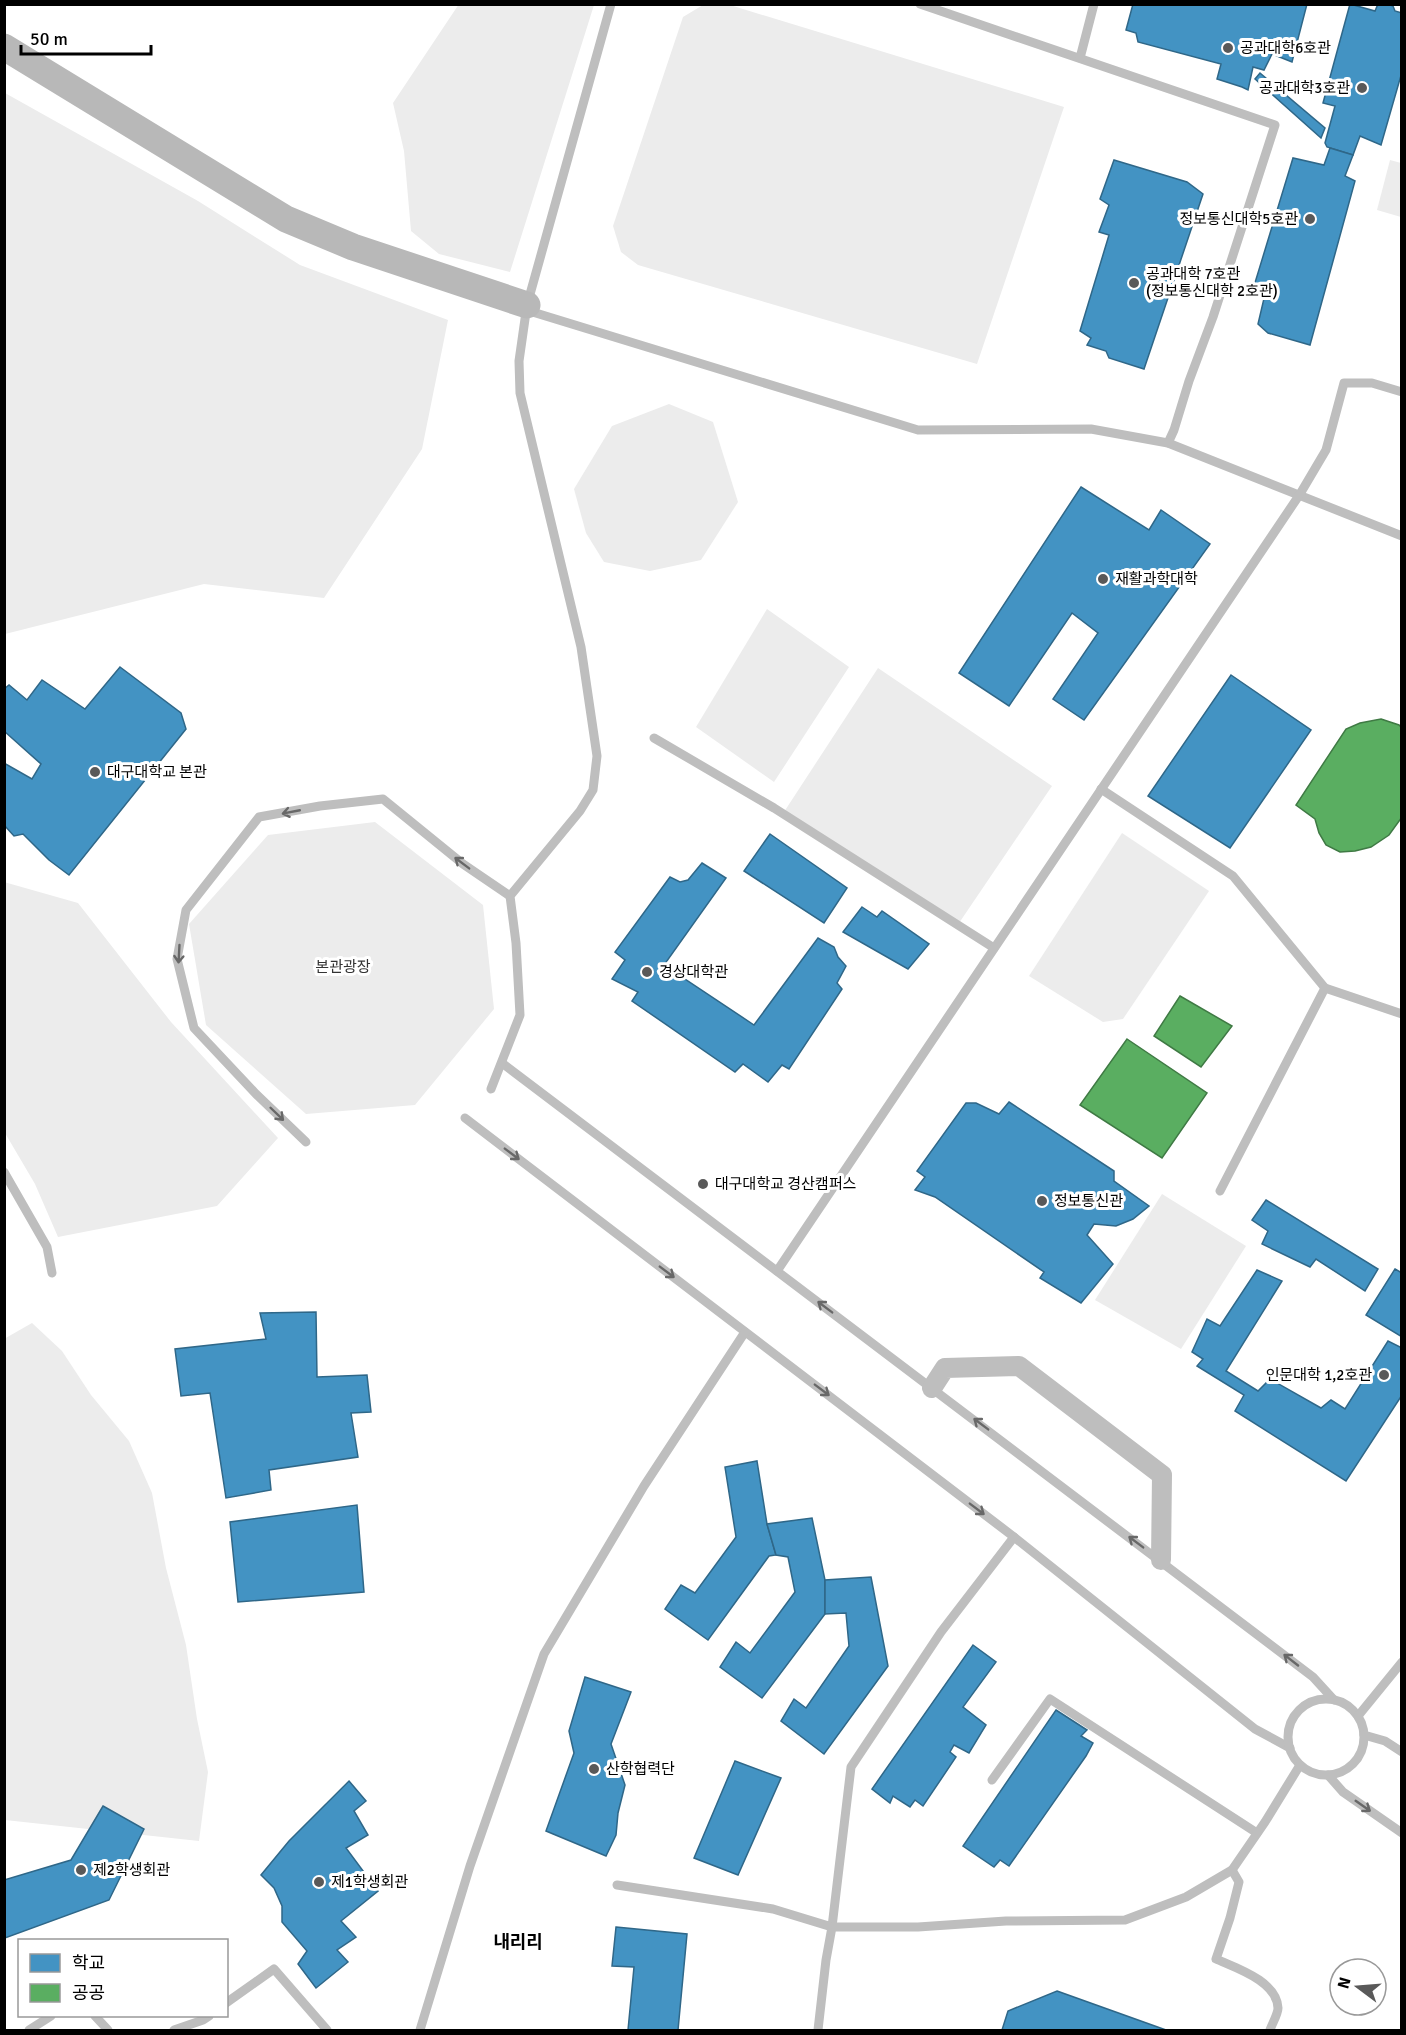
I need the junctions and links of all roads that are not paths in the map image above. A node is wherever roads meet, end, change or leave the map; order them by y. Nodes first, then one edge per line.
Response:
1 (611, 4) edge
2 (920, 4) edge
3 (1094, 4) edge
4 (4, 46) edge
5 (1080, 58) junction
6 (526, 307) junction
7 (1401, 392) edge
8 (1168, 443) junction
9 (1300, 494) junction
10 (1401, 536) edge
11 (654, 738) dead end
12 (1101, 789) junction
13 (510, 896) junction
14 (994, 948) junction
15 (1325, 988) junction
16 (1401, 1014) edge
17 (502, 1063) junction
18 (491, 1089) dead end
19 (465, 1118) dead end
20 (306, 1142) dead end
21 (4, 1172) edge
22 (1220, 1191) dead end
23 (777, 1271) junction
24 (52, 1273) dead end
25 (745, 1332) junction
26 (932, 1388) junction
27 (1014, 1537) junction
28 (1161, 1560) junction
29 (1401, 1662) edge
30 (1334, 1700) junction
31 (1358, 1716) junction
32 (1364, 1735) junction
33 (1290, 1749) junction
34 (1401, 1752) edge
35 (1300, 1765) junction
36 (1328, 1775) junction
37 (992, 1780) dead end
38 (1257, 1833) junction
39 (1401, 1833) edge
40 (1232, 1870) junction
41 (617, 1885) dead end
42 (832, 1927) junction
43 (228, 2002) edge
44 (50, 2017) edge
45 (96, 2017) edge
46 (207, 2017) edge
47 (29, 2031) edge
48 (108, 2031) edge
49 (174, 2031) edge
50 (327, 2031) edge
51 (420, 2031) edge
52 (818, 2031) edge
53 (1270, 2031) edge

1 - 6 lane
2 - 5 lane
3 - 5 lane
4 - 6 street
5 - 8 lane
6 - 8 lane
6 - 13 lane
7 - 9 lane
8 - 9 lane
9 - 10 lane
9 - 12 lane
11 - 14 lane
12 - 14 lane
12 - 15 lane
13 - 17 lane
13 -> 20 lane
14 - 23 lane
15 - 16 lane
15 - 22 lane
17 - 18 lane
17 - 23 lane
19 -> 25 lane
21 - 24 lane
26 -> 23 lane
25 -> 27 lane
25 - 51 lane
28 -> 26 lane
26 - 28 street
27 - 33 lane
27 - 42 lane
30 -> 28 lane
29 - 31 lane
30 - 31 lane
30 - 33 lane
31 - 32 lane
32 - 34 lane
32 - 36 lane
33 - 35 lane
35 - 36 lane
35 - 38 lane
36 -> 39 lane
37 - 38 lane
38 - 40 lane
40 - 42 lane
40 - 53 lane
41 - 42 lane
42 - 52 lane
43 - 50 lane
44 - 47 lane
45 - 48 lane
46 - 49 lane

